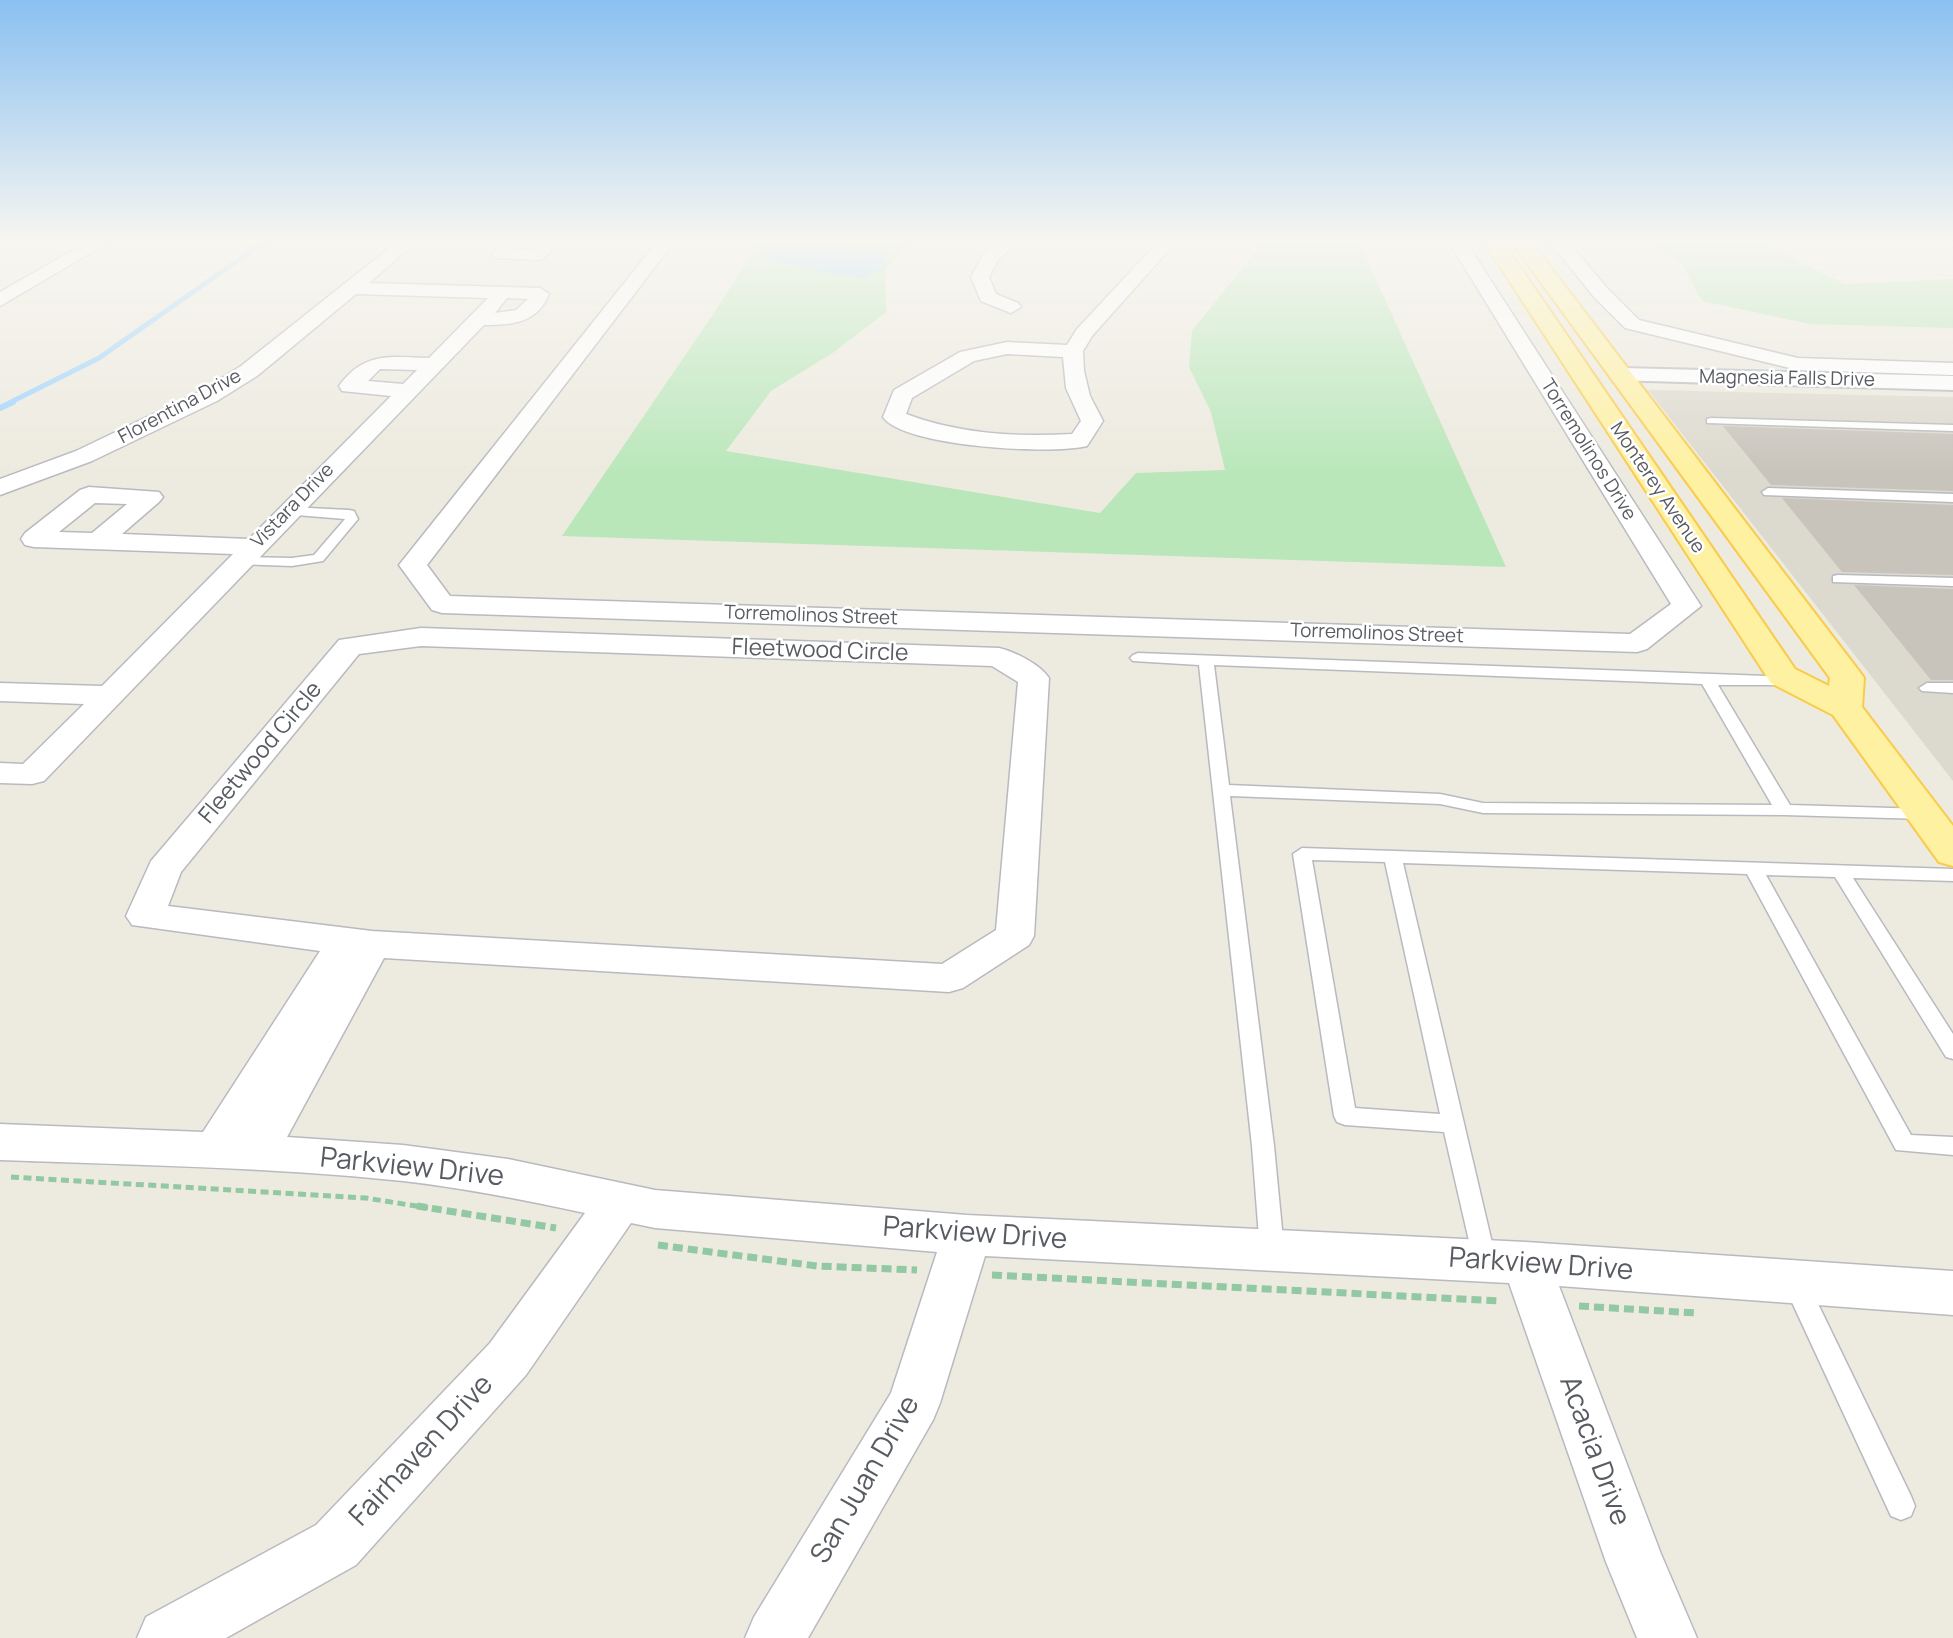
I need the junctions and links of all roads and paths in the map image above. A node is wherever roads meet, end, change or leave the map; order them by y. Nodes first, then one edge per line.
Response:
1 (313, 318) edge
2 (514, 318) edge
3 (606, 318) edge
4 (1098, 318) edge
5 (1505, 318) edge
6 (1545, 318) edge
7 (1565, 318) edge
8 (1580, 318) edge
9 (1626, 318) edge
10 (478, 319) joint
11 (1073, 351) junction
12 (433, 364) junction
13 (1953, 369) edge
14 (1626, 380) junction
15 (1953, 383) edge
16 (407, 391) junction
17 (1953, 393) edge
18 (1711, 421) dead end
19 (1953, 428) edge
20 (0, 488) edge
21 (1769, 492) dead end
22 (1953, 498) edge
23 (289, 511) junction
24 (99, 541) dead end
25 (247, 554) junction
26 (1838, 579) dead end
27 (1953, 582) edge
28 (1637, 643) joint
29 (1138, 658) dead end
30 (1206, 662) junction
31 (1706, 680) junction
32 (1794, 682) junction
33 (1927, 688) dead end
34 (1953, 688) edge
35 (0, 692) edge
36 (110, 696) junction
37 (1844, 708) junction
38 (0, 773) edge
39 (1221, 790) junction
40 (1784, 810) junction
41 (1924, 814) junction
42 (1953, 853) edge
43 (1393, 857) junction
44 (1753, 868) junction
45 (1840, 871) junction
46 (1953, 875) edge
47 (359, 943) junction
48 (1953, 1051) edge
49 (1453, 1124) junction
50 (0, 1142) edge
51 (1953, 1146) edge
52 (235, 1152) junction
53 (0, 1177) edge
54 (621, 1202) junction
55 (509, 1221) dead end
56 (967, 1235) junction
57 (1272, 1250) junction
58 (745, 1258) dead end
59 (1505, 1262) junction
60 (817, 1266) dead end
61 (1028, 1277) dead end
62 (1794, 1282) junction
63 (1953, 1293) edge
64 (1455, 1298) dead end
65 (1901, 1506) dead end
66 (167, 1638) edge
67 (775, 1638) edge
68 (1667, 1638) edge

1 - 20 street, Florentina Drive
2 - 10 street
3 - 28 street, Torremolinos Street
4 - 11 street
5 - 28 street, Torremolinos Drive
6 - 32 main road, Monterey Avenue
7 - 14 main road
8 - 14 main road, Monterey Avenue
9 - 13 street
10 - 12 street, Vistara Drive
11 - 11 street
12 - 16 street, Vistara Drive
12 - 16 street
14 - 15 street, Magnesia Falls Drive
14 - 17 street, Magnesia Falls Drive
14 - 37 main road, Monterey Avenue
16 - 23 street, Vistara Drive
18 - 19 lane
21 - 22 lane
23 - 25 street, Vistara Drive
23 - 25 lane
24 - 25 street
25 - 36 street, Vistara Drive
26 - 27 lane
29 - 30 lane
30 - 31 lane
30 - 39 lane
31 - 32 lane
31 - 40 lane
32 - 37 main road, Monterey Avenue
33 - 34 lane
35 - 36 street
36 - 38 street, Vistara Drive
37 - 41 main road, Monterey Avenue
39 - 40 lane
39 - 57 lane
40 - 41 lane
41 - 42 main road, Monterey Avenue
43 - 44 lane
43 - 49 lane
43 - 49 lane
44 - 45 lane
44 - 51 lane
45 - 46 lane
45 - 48 lane
47 - 47 street, Fleetwood Circle
47 - 52 street
49 - 59 lane
50 - 52 street, Parkview Drive
52 - 54 street, Parkview Drive
53 - 55 path
54 - 56 street, Parkview Drive
54 - 66 street, Fairhaven Drive
56 - 57 street, Parkview Drive
56 - 67 street, San Juan Drive
57 - 59 street, Parkview Drive
58 - 60 path
59 - 62 street, Parkview Drive
59 - 68 street, Acacia Drive
61 - 64 path
62 - 63 street, Parkview Drive
62 - 65 lane

